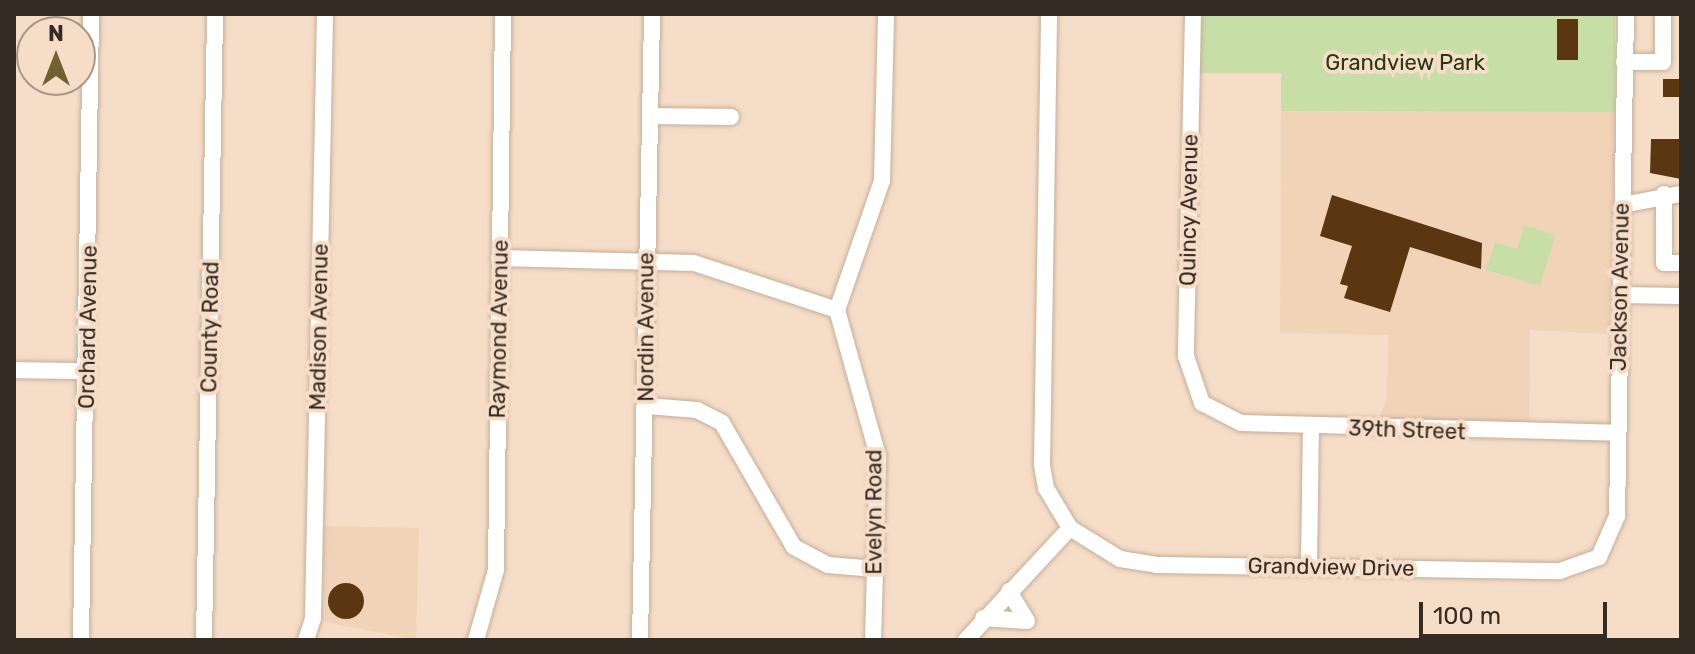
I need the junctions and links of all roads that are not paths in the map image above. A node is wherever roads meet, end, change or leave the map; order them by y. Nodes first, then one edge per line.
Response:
1 (91, 14) edge
2 (215, 14) edge
3 (325, 14) edge
4 (503, 14) edge
5 (652, 14) edge
6 (886, 14) edge
7 (1049, 14) edge
8 (1193, 14) edge
9 (1626, 14) edge
10 (1663, 14) edge
11 (1624, 62) junction
12 (651, 116) junction
13 (731, 117) dead end
14 (1673, 194) edge
15 (1622, 205) junction
16 (499, 258) junction
17 (646, 263) junction
18 (1681, 263) edge
19 (1620, 295) junction
20 (1681, 296) edge
21 (837, 310) junction
22 (14, 370) edge
23 (88, 371) junction
24 (1202, 403) joint
25 (647, 406) junction
26 (1311, 427) junction
27 (1618, 433) junction
28 (1070, 528) junction
29 (1599, 557) joint
30 (1309, 566) junction
31 (875, 569) junction
32 (1009, 591) junction
33 (983, 618) junction
34 (81, 640) edge
35 (204, 640) edge
36 (306, 640) edge
37 (476, 640) edge
38 (640, 640) edge
39 (873, 640) edge
40 (966, 640) edge

1 - 23 street, Orchard Avenue
2 - 35 street, County Road
3 - 36 street, Madison Avenue
4 - 16 street, Raymond Avenue
5 - 12 street, Nordin Avenue
6 - 21 street
7 - 28 street
8 - 24 street, Quincy Avenue
9 - 11 street, Jackson Avenue
10 - 11 street
11 - 15 street, Jackson Avenue
12 - 13 street
12 - 17 street, Nordin Avenue
14 - 15 street
14 - 18 street
15 - 19 street, Jackson Avenue
16 - 17 street
16 - 37 street, Raymond Avenue
17 - 21 street
17 - 25 street, Nordin Avenue
19 - 20 street
19 - 27 street, Jackson Avenue
21 - 31 street, Evelyn Road
22 - 23 street
23 - 34 street, Orchard Avenue
24 - 26 street, 39th Street
25 - 31 street
25 - 38 street, Nordin Avenue
26 - 27 street, 39th Street
26 - 30 street
27 - 29 street, Jackson Avenue
28 - 30 street, Grandview Drive
28 - 32 street
29 - 30 street, Grandview Drive
31 - 39 street, Evelyn Road
32 - 33 street
32 - 33 street
33 - 40 street

